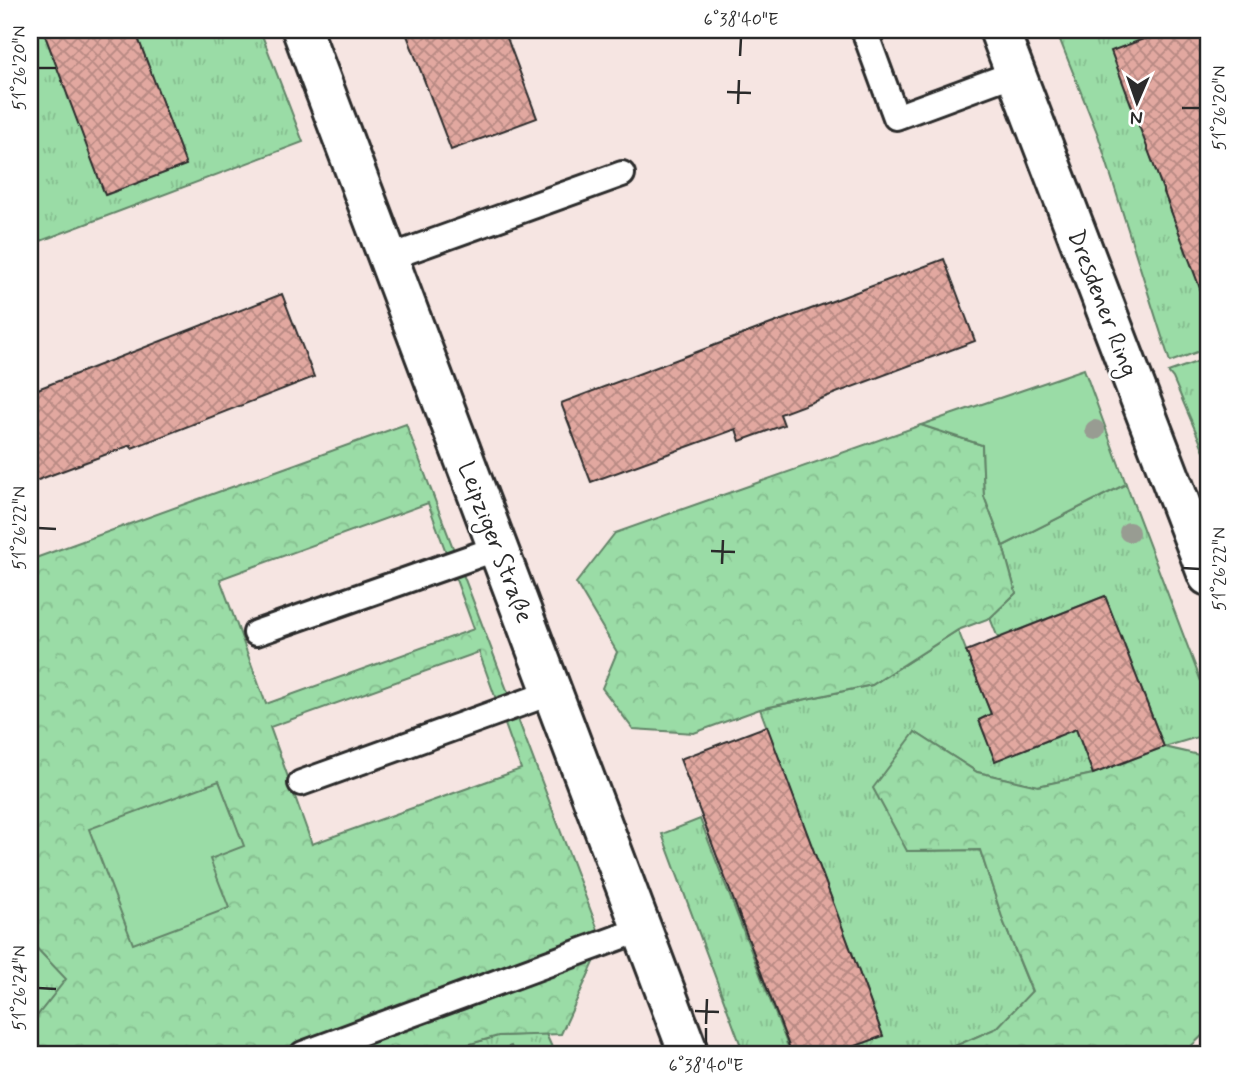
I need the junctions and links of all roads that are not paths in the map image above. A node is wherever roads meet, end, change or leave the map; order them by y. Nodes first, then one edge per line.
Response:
1 (302, 30) edge
2 (864, 30) edge
3 (999, 30) edge
4 (1015, 73) junction
5 (622, 174) dead end
6 (388, 258) junction
7 (498, 548) junction
8 (1208, 576) edge
9 (256, 633) dead end
10 (553, 692) junction
11 (301, 783) dead end
12 (642, 929) junction
13 (303, 1054) edge
14 (689, 1054) edge

1 - 6 street, Leipziger Straße
2 - 4 lane
3 - 4 street, Dresdener Ring
4 - 8 street, Dresdener Ring
5 - 6 lane
6 - 7 street, Leipziger Straße
7 - 9 lane
7 - 10 street, Leipziger Straße
10 - 11 lane
10 - 12 street, Leipziger Straße
12 - 13 lane
12 - 14 street, Leipziger Straße

